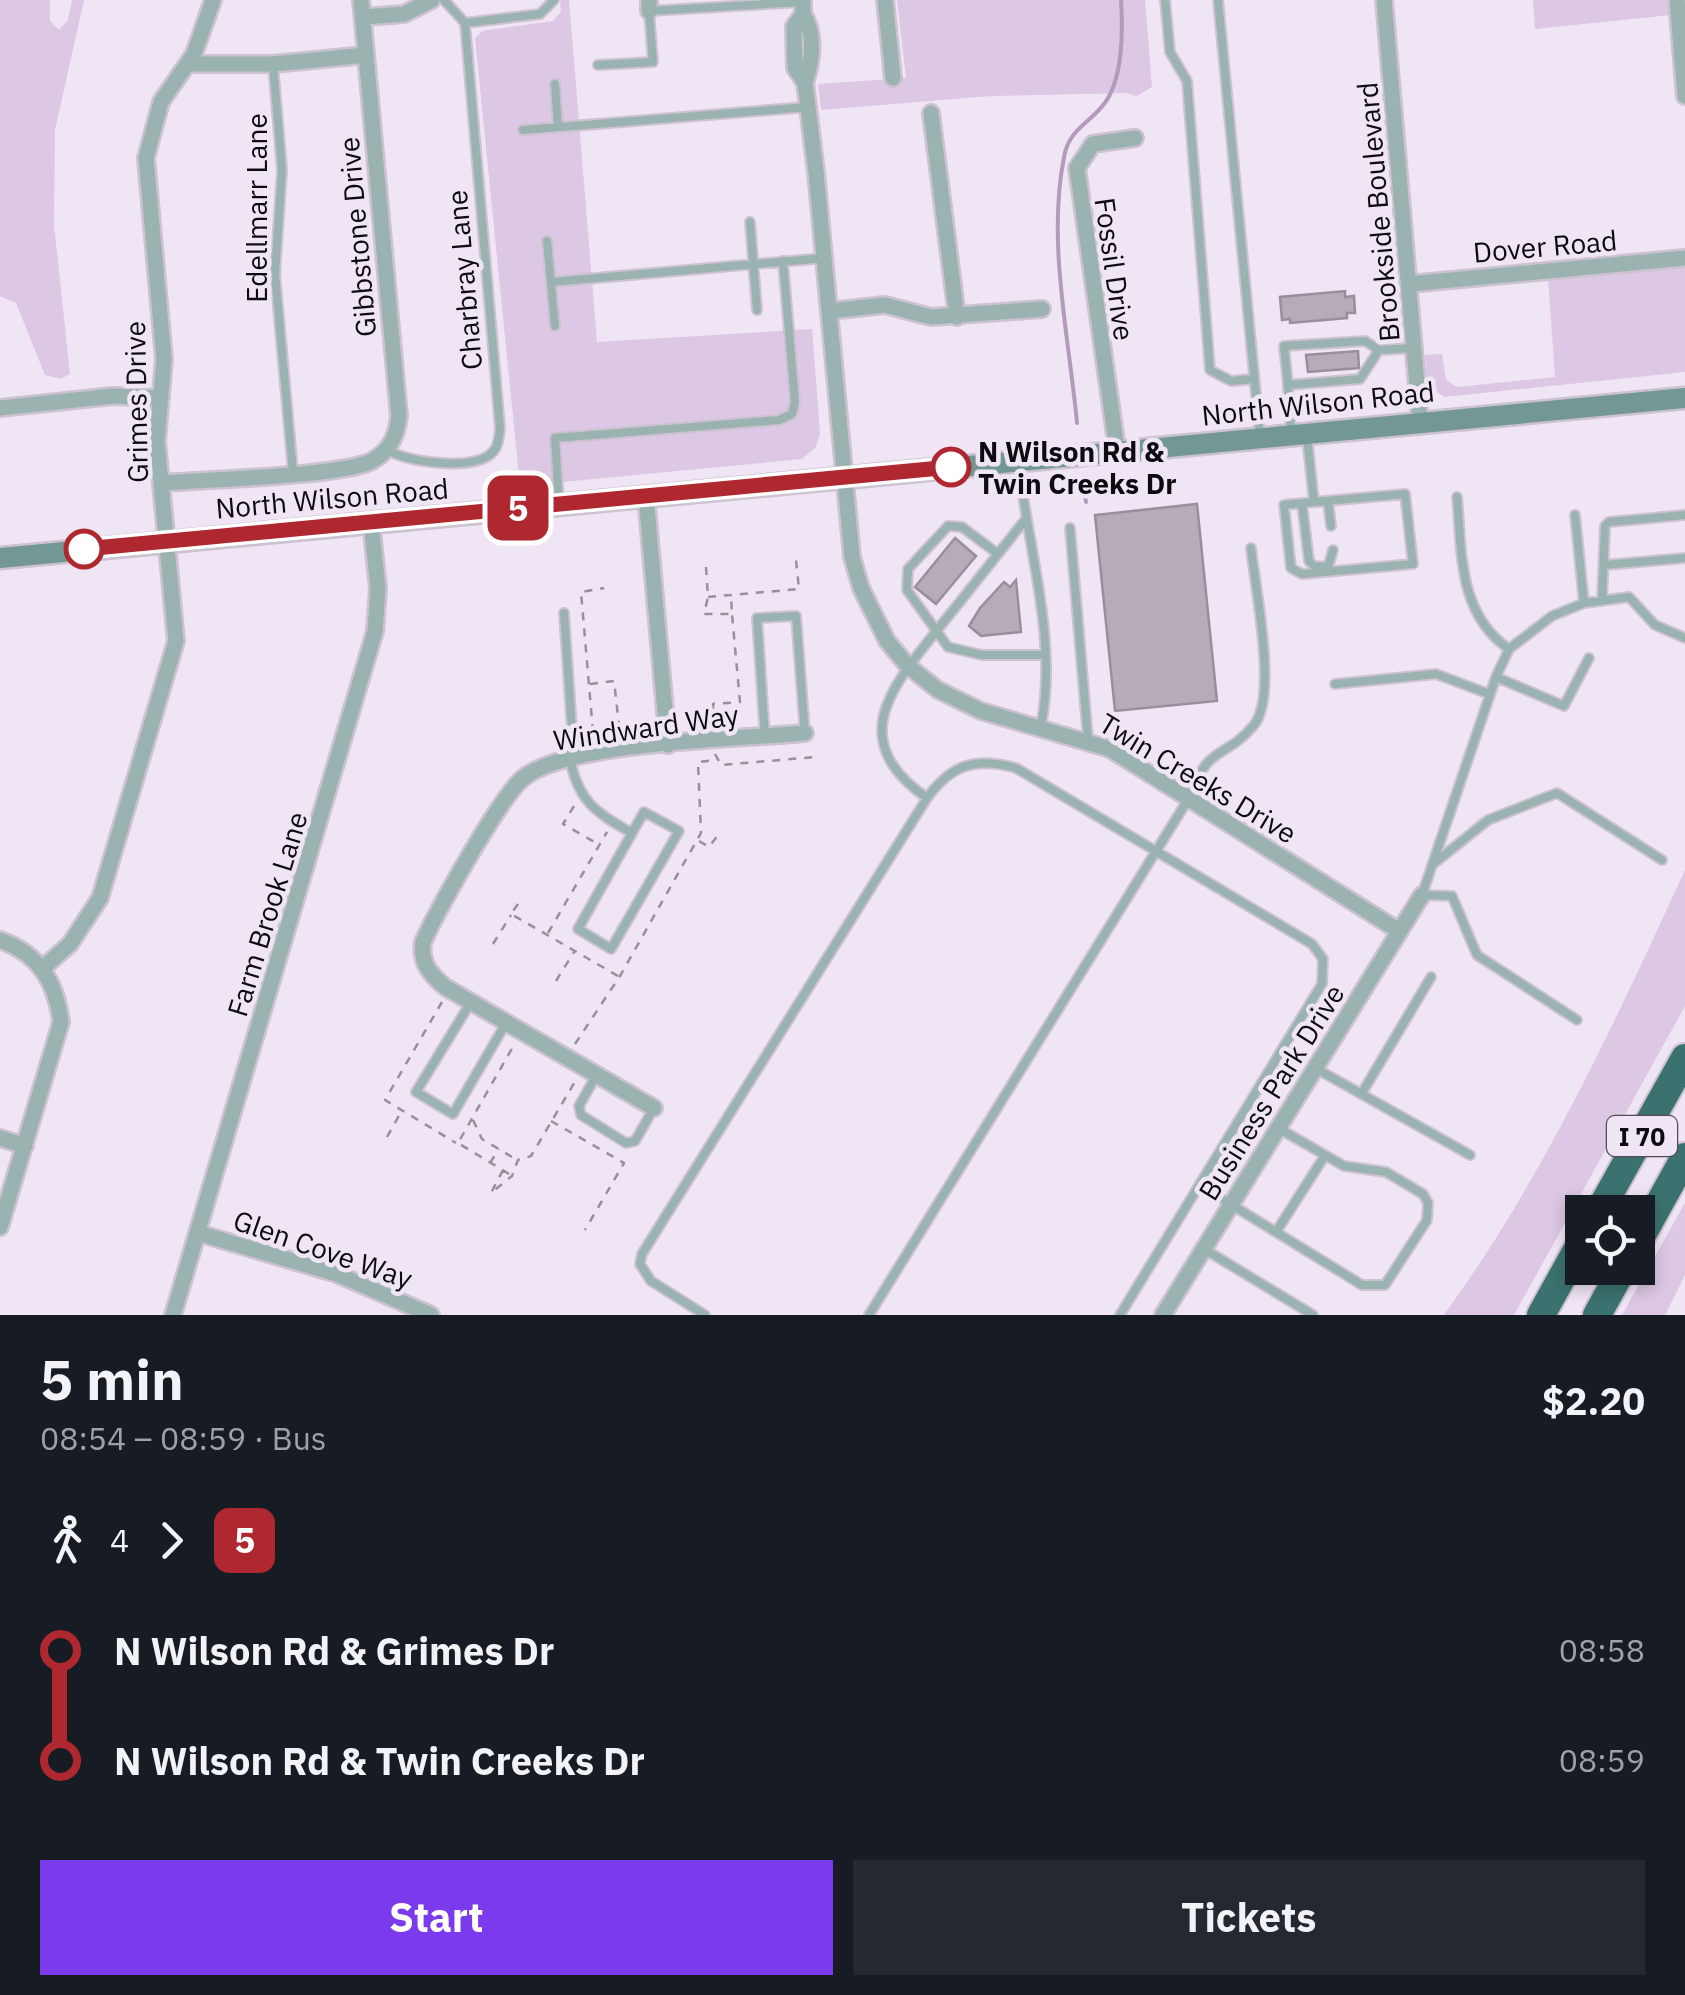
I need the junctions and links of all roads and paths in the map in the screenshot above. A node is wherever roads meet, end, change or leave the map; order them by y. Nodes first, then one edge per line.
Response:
1 (213, 0) edge
2 (432, 0) edge
3 (444, 0) edge
4 (554, 0) edge
5 (886, 0) edge
6 (1165, 0) edge
7 (1218, 0) edge
8 (1384, 0) edge
9 (1677, 0) edge
10 (803, 5) edge
11 (649, 6) edge
12 (363, 8) edge
13 (464, 23) junction
14 (366, 55) junction
15 (188, 64) junction
16 (273, 64) junction
17 (598, 66) dead end
18 (893, 78) dead end
19 (555, 84) dead end
20 (1685, 96) edge
21 (808, 107) junction
22 (930, 113) dead end
23 (558, 127) junction
24 (523, 130) dead end
25 (1135, 138) dead end
26 (750, 222) dead end
27 (548, 241) dead end
28 (825, 258) junction
29 (1685, 258) edge
30 (784, 261) junction
31 (753, 264) junction
32 (551, 282) junction
33 (1409, 284) junction
34 (1042, 309) dead end
35 (757, 310) dead end
36 (830, 311) junction
37 (956, 316) junction
38 (556, 326) dead end
39 (1414, 348) junction
40 (1378, 350) junction
41 (1253, 379) junction
42 (1288, 385) junction
43 (162, 398) junction
44 (1685, 398) edge
45 (0, 408) edge
46 (1420, 420) junction
47 (1298, 433) junction
48 (1260, 437) junction
49 (1117, 449) junction
50 (388, 450) junction
51 (1018, 461) junction
52 (293, 472) junction
53 (846, 477) junction
54 (161, 484) junction
55 (646, 496) junction
56 (1458, 497) dead end
57 (1328, 501) junction
58 (1314, 502) junction
59 (1302, 503) junction
60 (560, 504) junction
61 (1575, 515) dead end
62 (1685, 515) edge
63 (1025, 520) junction
64 (371, 522) junction
65 (1331, 526) dead end
66 (1070, 528) dead end
67 (169, 541) junction
68 (1251, 548) dead end
69 (1334, 550) dead end
70 (998, 554) junction
71 (0, 558) edge
72 (1685, 558) edge
73 (796, 560) dead end
74 (1606, 565) junction
75 (706, 567) dead end
76 (604, 588) dead end
77 (731, 595) junction
78 (708, 597) junction
79 (1602, 601) junction
80 (1584, 604) junction
81 (564, 613) dead end
82 (732, 614) junction
83 (934, 634) junction
84 (1685, 638) edge
85 (1510, 649) junction
86 (1044, 654) junction
87 (1589, 658) dead end
88 (907, 665) junction
89 (1496, 677) junction
90 (588, 684) junction
91 (1335, 684) dead end
92 (1490, 694) junction
93 (1040, 726) junction
94 (593, 732) dead end
95 (805, 733) joint
96 (765, 736) junction
97 (1088, 739) junction
98 (714, 741) junction
99 (622, 743) dead end
100 (668, 746) junction
101 (572, 758) junction
102 (815, 758) dead end
103 (715, 760) junction
104 (926, 798) junction
105 (1189, 798) junction
106 (577, 802) dead end
107 (608, 830) dead end
108 (720, 831) dead end
109 (632, 833) junction
110 (697, 840) junction
111 (599, 845) junction
112 (1155, 852) junction
113 (1662, 860) dead end
114 (1432, 864) junction
115 (1422, 895) junction
116 (518, 904) dead end
117 (511, 914) junction
118 (1400, 930) junction
119 (547, 934) junction
120 (0, 940) edge
121 (493, 944) dead end
122 (575, 951) junction
123 (44, 967) junction
124 (620, 976) junction
125 (1430, 977) dead end
126 (556, 981) dead end
127 (471, 1002) junction
128 (1577, 1020) dead end
129 (506, 1023) junction
130 (515, 1044) dead end
131 (567, 1058) junction
132 (1685, 1058) edge
133 (1315, 1068) junction
134 (597, 1075) junction
135 (576, 1079) dead end
136 (1362, 1093) junction
137 (654, 1108) joint
138 (402, 1110) dead end
139 (472, 1118) junction
140 (552, 1121) junction
141 (1278, 1128) junction
142 (387, 1137) dead end
143 (0, 1138) edge
144 (482, 1139) junction
145 (24, 1146) junction
146 (499, 1149) junction
147 (474, 1153) junction
148 (1470, 1155) dead end
149 (1324, 1157) junction
150 (1685, 1157) edge
151 (518, 1160) junction
152 (490, 1163) junction
153 (502, 1170) junction
154 (509, 1174) junction
155 (1201, 1186) junction
156 (1608, 1195) edge
157 (1231, 1205) junction
158 (1655, 1211) edge
159 (0, 1227) edge
160 (585, 1230) dead end
161 (1276, 1232) junction
162 (198, 1233) junction
163 (1204, 1249) junction
164 (1565, 1272) edge
165 (1614, 1285) edge
166 (173, 1315) edge
167 (430, 1315) edge
168 (706, 1315) edge
169 (869, 1315) edge
170 (1120, 1315) edge
171 (1162, 1315) edge
172 (1313, 1315) edge
173 (1541, 1315) edge
174 (1597, 1315) edge

1 - 15 street, Grimes Drive
2 - 12 street
3 - 13 lane
4 - 13 lane
5 - 18 street
6 - 41 lane
7 - 41 lane
8 - 33 street, Brookside Boulevard
9 - 20 street
10 - 11 lane
10 - 21 street, Twin Creeks Drive
11 - 17 lane
12 - 14 street, Gibbstone Drive
13 - 50 lane, Charbray Lane
14 - 16 street
14 - 50 street, Gibbstone Drive
15 - 16 street
15 - 43 street, Grimes Drive
16 - 52 lane, Edellmarr Lane
19 - 23 lane
21 - 23 lane
21 - 28 street, Twin Creeks Drive
22 - 37 street
23 - 24 lane
25 - 49 street, Fossil Drive
26 - 31 lane
27 - 32 lane
28 - 30 lane
28 - 36 street, Twin Creeks Drive
29 - 33 street, Dover Road
30 - 31 lane
30 - 60 lane
31 - 32 lane
31 - 35 lane
32 - 38 lane
33 - 39 street, Brookside Boulevard
34 - 37 street
36 - 37 street
36 - 53 street, Twin Creeks Drive
39 - 40 lane
39 - 46 street, Brookside Boulevard
40 - 42 lane
40 - 42 lane
41 - 48 lane
42 - 47 lane
43 - 45 street
43 - 54 street, Grimes Drive
44 - 46 main road, North Wilson Road
46 - 47 main road, North Wilson Road
47 - 48 main road, North Wilson Road
47 - 58 lane
48 - 49 main road, North Wilson Road
49 - 51 main road, North Wilson Road
50 - 52 street
51 - 53 main road, North Wilson Road
51 - 63 lane
52 - 54 street
53 - 55 main road, North Wilson Road
53 - 88 street, Twin Creeks Drive
54 - 67 street, Grimes Drive
55 - 60 main road, North Wilson Road
55 - 100 street
56 - 85 lane
57 - 58 lane
57 - 59 lane
57 - 65 lane
58 - 59 lane
59 - 69 lane
60 - 64 main road, North Wilson Road
61 - 80 lane
62 - 74 lane
63 - 70 lane
63 - 86 lane
64 - 67 main road, North Wilson Road
64 - 162 street, Farm Brook Lane
66 - 97 lane
67 - 71 main road, North Wilson Road
67 - 123 street, Grimes Drive
68 - 105 lane
70 - 83 lane
70 - 83 lane
72 - 74 lane
73 - 77 path
74 - 79 lane
75 - 78 path
76 - 90 path
77 - 78 path
77 - 82 path
78 - 82 path
79 - 80 lane
79 - 84 lane
80 - 85 lane
81 - 101 lane
82 - 98 path
83 - 86 lane
83 - 88 lane
85 - 89 lane
86 - 93 lane
87 - 89 lane
88 - 93 street, Twin Creeks Drive
88 - 104 lane
89 - 92 lane
90 - 94 path
90 - 99 path
91 - 92 lane
92 - 114 lane
93 - 97 street, Twin Creeks Drive
95 - 96 street, Windward Way
95 - 96 lane
96 - 98 street, Windward Way
97 - 105 street, Twin Creeks Drive
98 - 100 street, Windward Way
98 - 103 path
100 - 101 street, Windward Way
101 - 109 lane
101 - 127 street, Windward Way
102 - 103 path
103 - 110 path
104 - 112 lane
104 - 168 lane
105 - 112 lane
105 - 118 street, Twin Creeks Drive
106 - 111 path
107 - 111 path
108 - 110 path
109 - 109 lane
110 - 124 path
111 - 119 path
112 - 155 lane
112 - 169 lane
113 - 114 lane
114 - 115 lane
115 - 118 street, Business Park Drive
115 - 128 lane
116 - 117 path
117 - 119 path
117 - 121 path
118 - 133 street, Business Park Drive
119 - 122 path
120 - 123 street
122 - 124 path
122 - 126 path
123 - 145 street
124 - 131 path
125 - 136 lane
127 - 129 street
127 - 129 lane
129 - 131 street
130 - 139 path
131 - 134 street
132 - 156 highway, I 70
133 - 136 lane
133 - 141 street, Business Park Drive
134 - 137 street
134 - 137 lane
135 - 140 path
136 - 148 lane
138 - 142 path
139 - 144 path
139 - 147 path
140 - 151 path
140 - 160 path
141 - 149 lane
141 - 157 street, Business Park Drive
143 - 145 street
144 - 146 path
144 - 147 path
145 - 159 street
146 - 151 path
146 - 152 path
147 - 152 path
149 - 161 lane
149 - 161 lane
150 - 158 highway, I 70
151 - 154 path
152 - 153 path
153 - 154 path
153 - 154 path
155 - 157 lane
155 - 170 lane
157 - 161 lane
157 - 163 street, Business Park Drive
162 - 166 street, Farm Brook Lane
162 - 167 street, Glen Cove Way
163 - 171 street, Business Park Drive
163 - 172 lane
164 - 173 highway
165 - 174 highway

